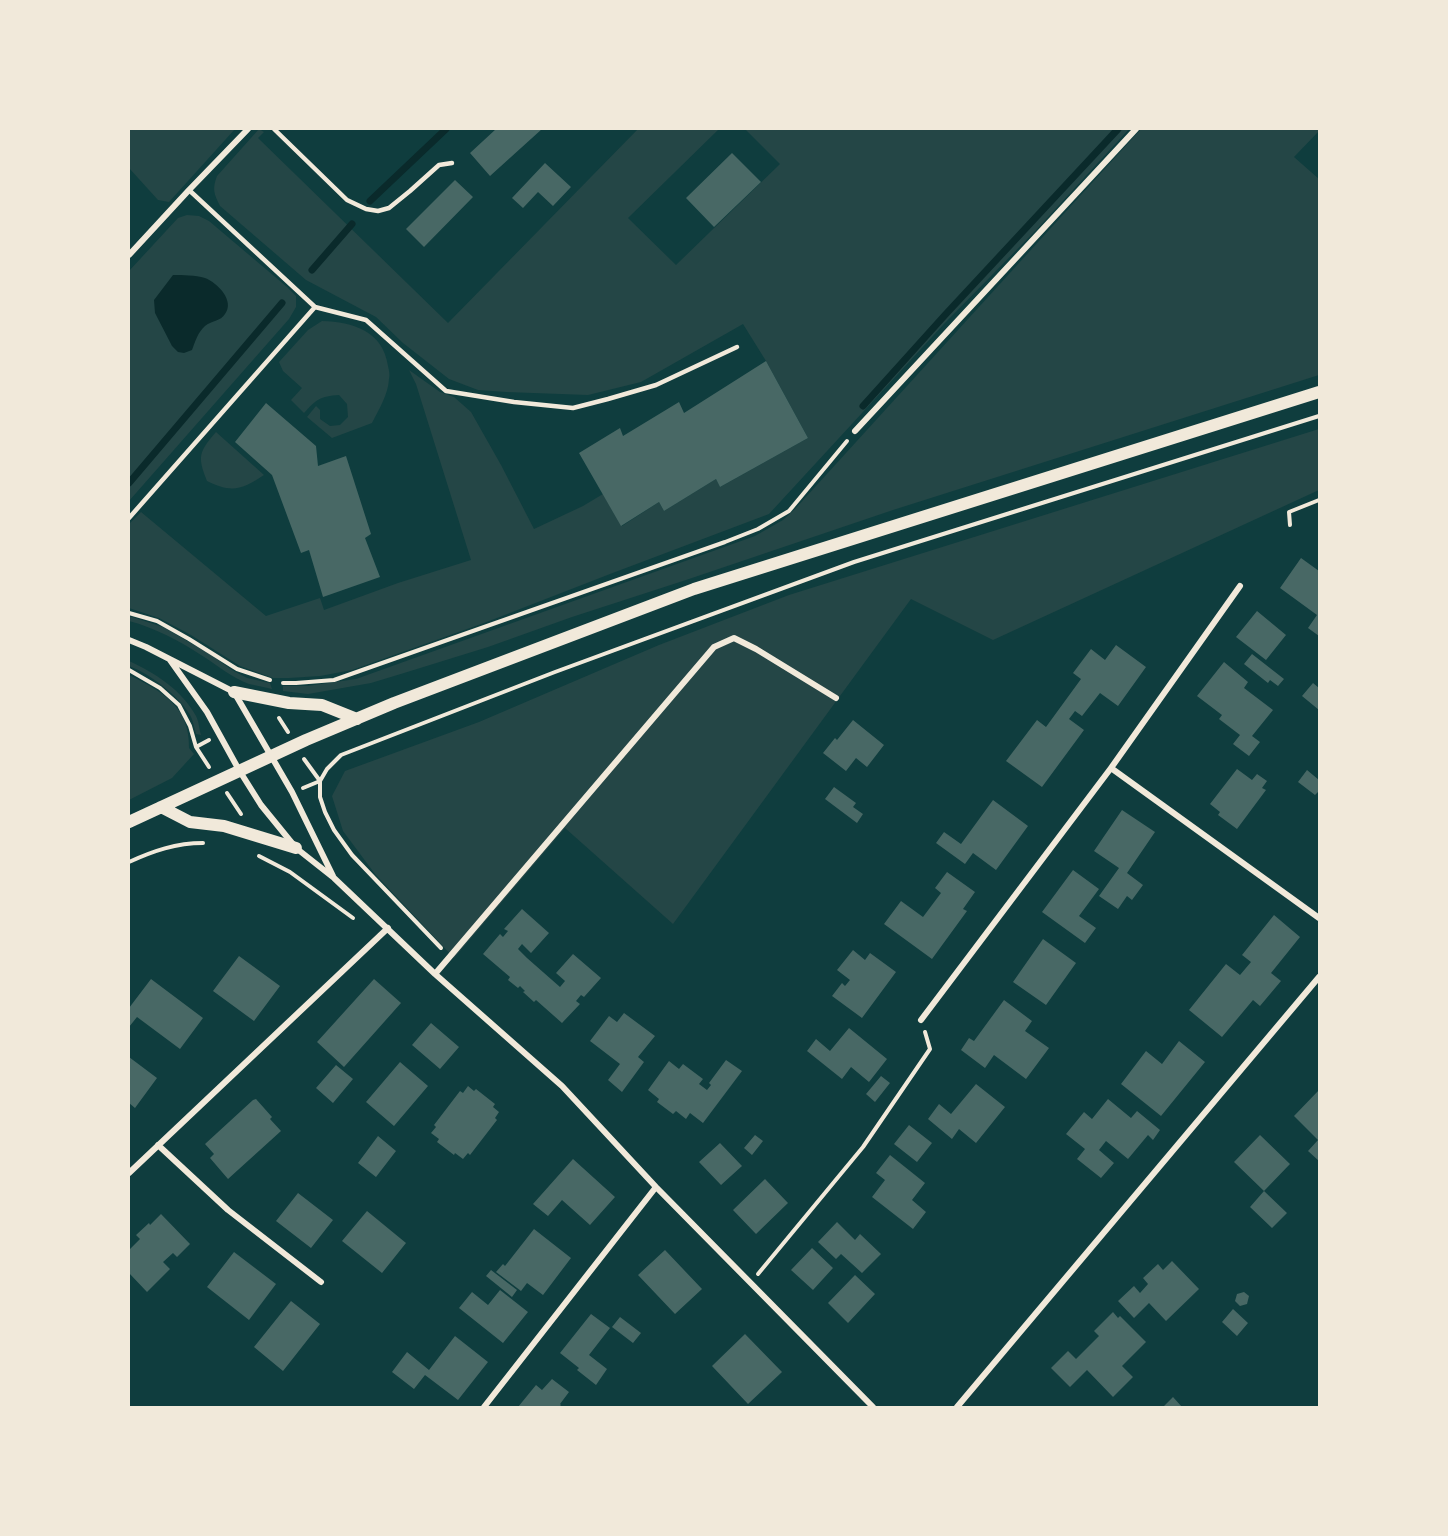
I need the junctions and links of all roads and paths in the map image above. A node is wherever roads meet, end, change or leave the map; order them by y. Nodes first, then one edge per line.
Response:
1 (248, 129) edge
2 (274, 129) edge
3 (1136, 129) edge
4 (452, 163) dead end
5 (189, 190) junction
6 (129, 255) edge
7 (315, 307) junction
8 (737, 348) dead end
9 (1319, 392) edge
10 (1319, 416) edge
11 (855, 431) joint
12 (1319, 500) edge
13 (129, 518) edge
14 (1290, 525) dead end
15 (1240, 586) dead end
16 (129, 613) edge
17 (129, 640) edge
18 (170, 660) junction
19 (129, 670) edge
20 (234, 692) junction
21 (836, 698) dead end
22 (357, 719) junction
23 (219, 735) junction
24 (196, 747) junction
25 (270, 756) junction
26 (1111, 768) junction
27 (239, 770) junction
28 (218, 781) junction
29 (320, 781) junction
30 (292, 792) junction
31 (261, 805) junction
32 (161, 807) junction
33 (241, 814) junction
34 (129, 822) edge
35 (236, 830) junction
36 (210, 842) dead end
37 (296, 849) junction
38 (253, 854) dead end
39 (129, 862) edge
40 (334, 878) junction
41 (1319, 918) edge
42 (388, 928) junction
43 (378, 938) junction
44 (449, 957) junction
45 (435, 974) junction
46 (1319, 977) edge
47 (921, 1020) joint
48 (158, 1145) junction
49 (129, 1173) edge
50 (656, 1187) junction
51 (321, 1282) dead end
52 (750, 1283) junction
53 (484, 1407) edge
54 (873, 1407) edge
55 (957, 1407) edge

1 - 5 street
2 - 4 lane
3 - 11 street
5 - 6 street
5 - 7 lane
7 - 8 lane
7 - 13 lane
9 - 22 main road
10 - 29 path
11 - 16 path
12 - 14 path
15 - 26 street
17 - 18 street
18 - 20 street
18 - 23 street
19 - 24 path
20 - 22 main road
20 - 25 street
21 - 44 street
22 - 25 main road
23 - 24 path
23 - 27 street
24 - 28 path
25 - 27 main road
25 - 30 street
26 - 41 street
26 - 47 street
27 - 28 main road
27 - 31 street
28 - 32 main road
28 - 33 path
29 - 30 path
29 - 44 path
30 - 40 street
31 - 33 path
31 - 37 street
32 - 34 main road
32 - 35 main road
33 - 35 path
35 - 37 main road
36 - 39 path
37 - 40 street
38 - 43 path
40 - 42 street
42 - 43 street
42 - 45 street
43 - 48 street
44 - 45 street
45 - 50 street
46 - 55 street
47 - 52 path
48 - 49 street
48 - 51 street
50 - 52 street
50 - 53 street
52 - 54 street

